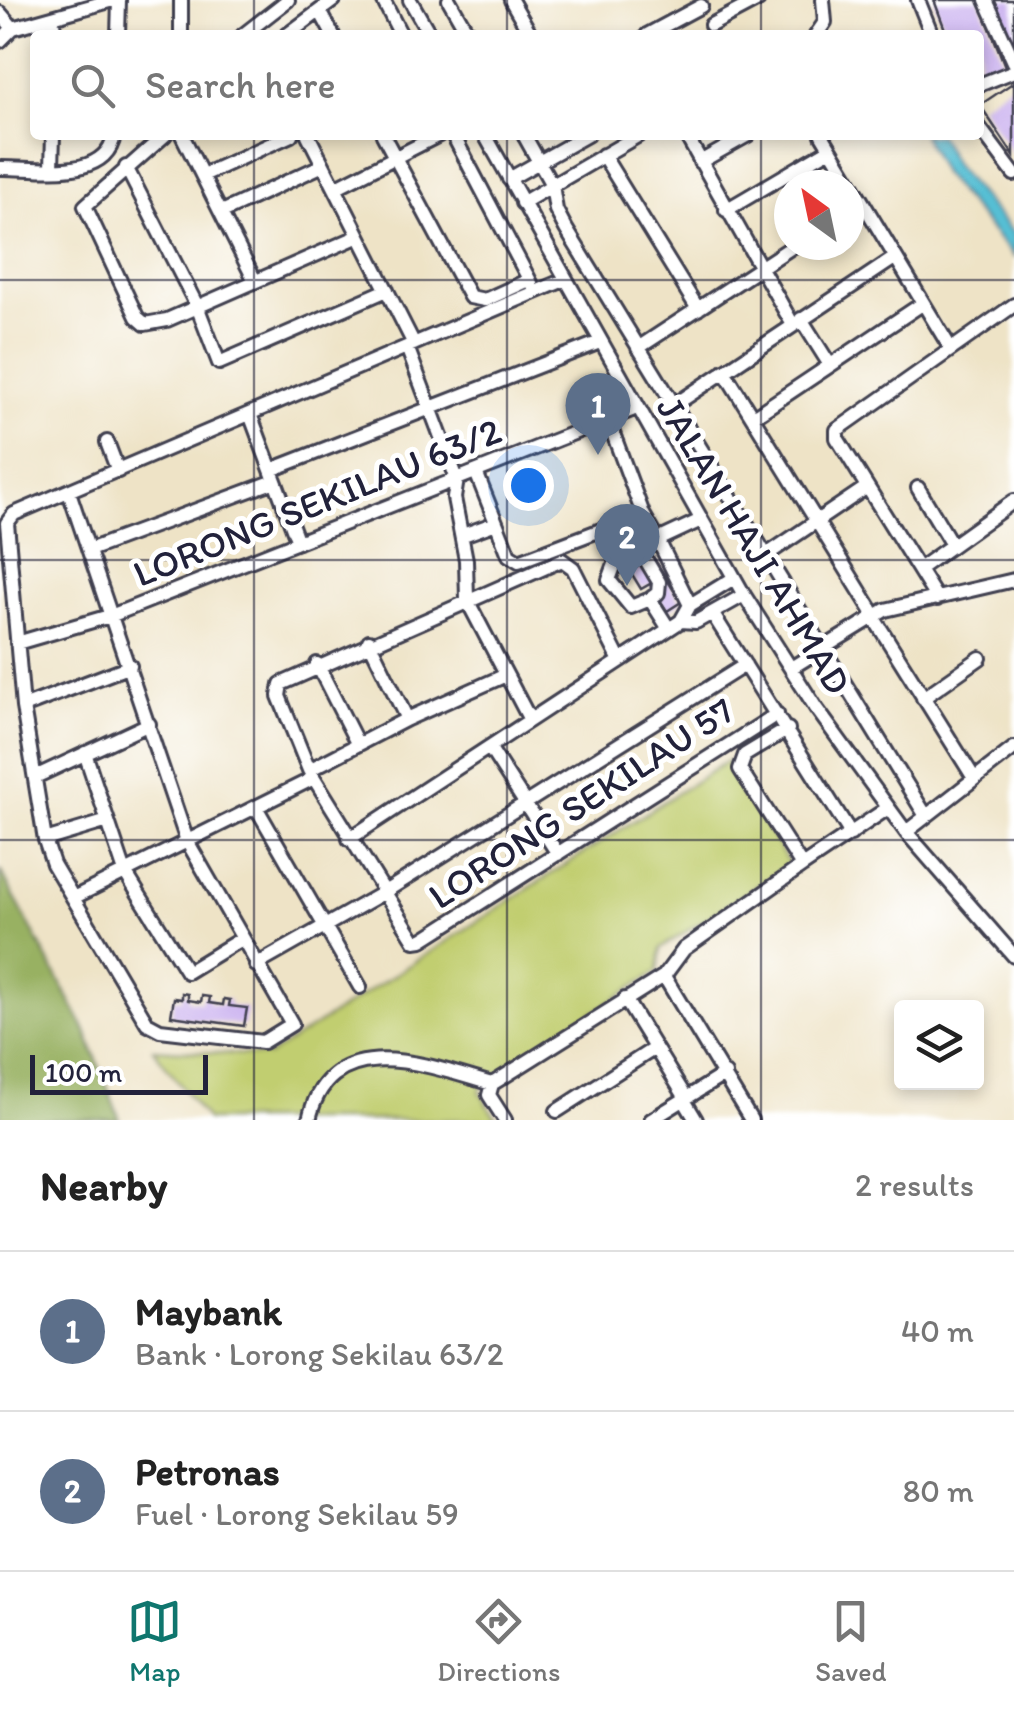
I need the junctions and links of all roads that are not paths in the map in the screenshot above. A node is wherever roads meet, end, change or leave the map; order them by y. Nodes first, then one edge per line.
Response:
1 (116, 0) edge
2 (180, 0) edge
3 (288, 0) edge
4 (334, 0) edge
5 (383, 0) edge
6 (410, 0) edge
7 (449, 0) edge
8 (511, 0) edge
9 (758, 0) edge
10 (823, 0) edge
11 (918, 0) edge
12 (986, 0) edge
13 (700, 3) edge
14 (320, 11) junction
15 (0, 12) edge
16 (53, 19) junction
17 (13, 28) junction
18 (54, 30) edge
19 (118, 30) edge
20 (181, 30) edge
21 (249, 30) edge
22 (295, 30) edge
23 (330, 30) edge
24 (398, 30) edge
25 (427, 30) edge
26 (466, 30) edge
27 (528, 30) edge
28 (654, 30) edge
29 (713, 30) edge
30 (819, 30) edge
31 (930, 30) edge
32 (0, 41) edge
33 (1014, 62) edge
34 (1014, 71) edge
35 (984, 83) edge
36 (984, 134) edge
37 (53, 140) edge
38 (114, 140) edge
39 (159, 140) edge
40 (185, 140) edge
41 (255, 140) edge
42 (279, 140) edge
43 (310, 140) edge
44 (385, 140) edge
45 (428, 140) edge
46 (456, 140) edge
47 (488, 140) edge
48 (527, 140) edge
49 (578, 140) edge
50 (629, 140) edge
51 (689, 140) edge
52 (739, 140) edge
53 (825, 140) edge
54 (260, 149) junction
55 (830, 149) junction
56 (603, 155) junction
57 (394, 158) junction
58 (539, 162) junction
59 (700, 162) junction
60 (323, 165) junction
61 (52, 167) junction
62 (126, 167) junction
63 (0, 168) edge
64 (839, 170) edge
65 (1014, 174) edge
66 (203, 175) junction
67 (509, 179) junction
68 (552, 185) junction
69 (335, 188) junction
70 (522, 202) junction
71 (726, 210) junction
72 (222, 212) junction
73 (864, 218) edge
74 (359, 236) junction
75 (774, 258) edge
76 (894, 259) junction
77 (759, 268) junction
78 (564, 280) junction
79 (255, 281) junction
80 (533, 286) junction
81 (387, 290) junction
82 (922, 304) junction
83 (1014, 305) edge
84 (198, 306) junction
85 (698, 308) junction
86 (797, 322) junction
87 (600, 342) junction
88 (411, 346) junction
89 (638, 348) junction
90 (951, 348) junction
91 (830, 365) junction
92 (724, 372) junction
93 (676, 404) junction
94 (430, 407) junction
95 (637, 408) junction
96 (250, 414) junction
97 (753, 417) junction
98 (608, 420) junction
99 (108, 442) dead end
100 (118, 471) junction
101 (476, 472) junction
102 (273, 476) junction
103 (457, 479) junction
104 (867, 487) junction
105 (918, 488) dead end
106 (69, 492) junction
107 (1014, 502) edge
108 (643, 514) junction
109 (702, 520) junction
110 (816, 521) junction
111 (496, 522) junction
112 (462, 535) junction
113 (658, 540) junction
114 (298, 542) junction
115 (952, 546) junction
116 (89, 550) junction
117 (640, 550) junction
118 (765, 556) junction
119 (919, 569) junction
120 (734, 578) junction
121 (1014, 580) edge
122 (744, 595) junction
123 (650, 599) junction
124 (937, 599) junction
125 (468, 600) junction
126 (690, 605) junction
127 (712, 613) junction
128 (113, 615) junction
129 (873, 615) junction
130 (682, 621) junction
131 (668, 629) junction
132 (369, 641) junction
133 (17, 643) junction
134 (824, 645) junction
135 (980, 658) dead end
136 (620, 661) junction
137 (317, 664) junction
138 (746, 665) junction
139 (130, 666) junction
140 (791, 668) junction
141 (506, 674) junction
142 (923, 698) junction
143 (23, 707) junction
144 (777, 714) junction
145 (407, 719) junction
146 (530, 720) junction
147 (149, 724) junction
148 (788, 730) junction
149 (357, 743) junction
150 (489, 747) junction
151 (1014, 748) edge
152 (85, 753) junction
153 (312, 774) junction
154 (34, 777) junction
155 (974, 778) junction
156 (526, 804) junction
157 (256, 807) junction
158 (888, 808) junction
159 (926, 816) junction
160 (108, 821) junction
161 (906, 832) junction
162 (851, 834) junction
163 (349, 838) junction
164 (45, 840) junction
165 (187, 841) junction
166 (558, 854) junction
167 (802, 866) junction
168 (125, 872) junction
169 (383, 893) junction
170 (73, 898) junction
171 (324, 927) junction
172 (241, 939) junction
173 (1013, 952) edge
174 (256, 965) junction
175 (664, 976) junction
176 (360, 988) dead end
177 (625, 999) junction
178 (655, 1048) junction
179 (725, 1074) junction
180 (492, 1084) junction
181 (685, 1099) junction
182 (557, 1112) dead end
183 (310, 1120) edge
184 (505, 1120) edge
185 (651, 1120) edge
186 (696, 1120) edge
187 (751, 1120) edge

1 - 16 street
1 - 19 street
2 - 20 street
3 - 21 street
4 - 14 street
5 - 24 street
6 - 25 street
7 - 26 street
8 - 27 street
9 - 29 street
10 - 30 street
11 - 31 street
12 - 33 street
13 - 28 street
13 - 29 street
14 - 22 street
14 - 23 street
15 - 17 street
16 - 17 street
16 - 18 street
17 - 32 street
34 - 35 street
36 - 65 street
37 - 61 street
38 - 61 street
39 - 62 street
40 - 66 street
41 - 54 street
42 - 54 street
43 - 60 street
44 - 57 street
45 - 57 street
46 - 80 street
47 - 67 street, JALAN HAJI AHMAD
48 - 58 street, JALAN HAJI AHMAD
49 - 58 street
50 - 56 street
51 - 59 street
52 - 59 street
53 - 55 street
54 - 66 street
55 - 64 street
55 - 71 street
56 - 68 street
56 - 85 street
57 - 69 street
57 - 80 street
58 - 67 street
58 - 68 street, JALAN HAJI AHMAD
59 - 71 street
60 - 69 street
60 - 72 street
61 - 63 street
62 - 84 street
62 - 84 street
66 - 72 street
67 - 70 street, JALAN HAJI AHMAD
68 - 70 street
68 - 89 street, JALAN HAJI AHMAD
69 - 74 street
70 - 78 street, JALAN HAJI AHMAD
71 - 77 street
72 - 79 street
73 - 76 street
74 - 79 street
74 - 81 street
75 - 77 street
76 - 82 street
76 - 86 street
77 - 85 street
77 - 86 street
78 - 80 street
78 - 87 street, JALAN HAJI AHMAD
79 - 84 street
80 - 88 street
81 - 84 street
81 - 88 street
82 - 90 street
82 - 91 street
83 - 90 street
85 - 89 street
86 - 91 street
86 - 92 street
87 - 94 street
87 - 95 street, JALAN HAJI AHMAD
88 - 94 street
88 - 96 street
89 - 93 street, JALAN HAJI AHMAD
90 - 104 street
91 - 97 street
92 - 93 street
92 - 97 street
93 - 118 street, JALAN HAJI AHMAD
94 - 102 street
94 - 103 street
95 - 98 street, LORONG SEKILAU 63/2
95 - 109 street, JALAN HAJI AHMAD
96 - 100 street
96 - 102 street
97 - 110 street
98 - 101 street, LORONG SEKILAU 63/2
98 - 108 street
99 - 100 street
100 - 106 street
101 - 103 street, LORONG SEKILAU 63/2
101 - 111 street
102 - 114 street
102 - 116 street
103 - 112 street
103 - 114 street, LORONG SEKILAU 63/2
104 - 110 street
104 - 119 street
105 - 115 street
106 - 116 street
106 - 133 street
107 - 115 street
108 - 111 street
108 - 113 street
109 - 113 street
109 - 120 street, JALAN HAJI AHMAD
110 - 118 street
110 - 129 street
111 - 112 street
112 - 125 street
113 - 117 street
113 - 126 street
114 - 128 street, LORONG SEKILAU 63/2
115 - 119 street
116 - 128 street
117 - 123 street
117 - 123 street
118 - 134 street, JALAN HAJI AHMAD
119 - 124 street
120 - 122 street, JALAN HAJI AHMAD
120 - 126 street
121 - 124 street
122 - 127 street
122 - 140 street, JALAN HAJI AHMAD
123 - 131 street
124 - 129 street
125 - 132 street
125 - 136 street
125 - 141 street
126 - 130 street
127 - 130 street
127 - 138 street, LORONG SEKILAU 57
128 - 133 street, LORONG SEKILAU 63/2
128 - 139 street
129 - 134 street
129 - 142 street
130 - 131 street
131 - 136 street
132 - 137 street
132 - 145 street
133 - 143 street
134 - 140 street
134 - 159 street, JALAN HAJI AHMAD
135 - 142 street
136 - 146 street
137 - 149 street
137 - 153 street
138 - 144 street, LORONG SEKILAU 57
138 - 156 street
139 - 143 street
139 - 147 street
140 - 158 street, JALAN HAJI AHMAD
141 - 145 street
141 - 146 street
142 - 155 street
143 - 154 street
144 - 148 street
144 - 166 street, LORONG SEKILAU 57
145 - 149 street
146 - 150 street
147 - 152 street
147 - 165 street
148 - 162 street
148 - 167 street
149 - 153 street
150 - 156 street
150 - 163 street
151 - 155 street
152 - 154 street
152 - 160 street
153 - 157 street
153 - 163 street
154 - 164 street
155 - 159 street
156 - 166 street
156 - 169 street
157 - 165 street
157 - 171 street
158 - 161 street, JALAN HAJI AHMAD
158 - 162 street
159 - 161 street
160 - 164 street
160 - 168 street
161 - 173 street, JALAN HAJI AHMAD
162 - 167 street
163 - 169 street
164 - 170 street
165 - 168 street
165 - 172 street
166 - 169 street, LORONG SEKILAU 57
167 - 175 street
168 - 170 street
168 - 172 street
169 - 171 street
170 - 174 street
171 - 174 street
171 - 176 street
172 - 174 street
175 - 177 street
175 - 179 street
177 - 178 street
177 - 180 street
178 - 181 street
178 - 182 street
179 - 181 street
179 - 187 street
180 - 183 street
180 - 184 street
181 - 185 street
181 - 186 street

